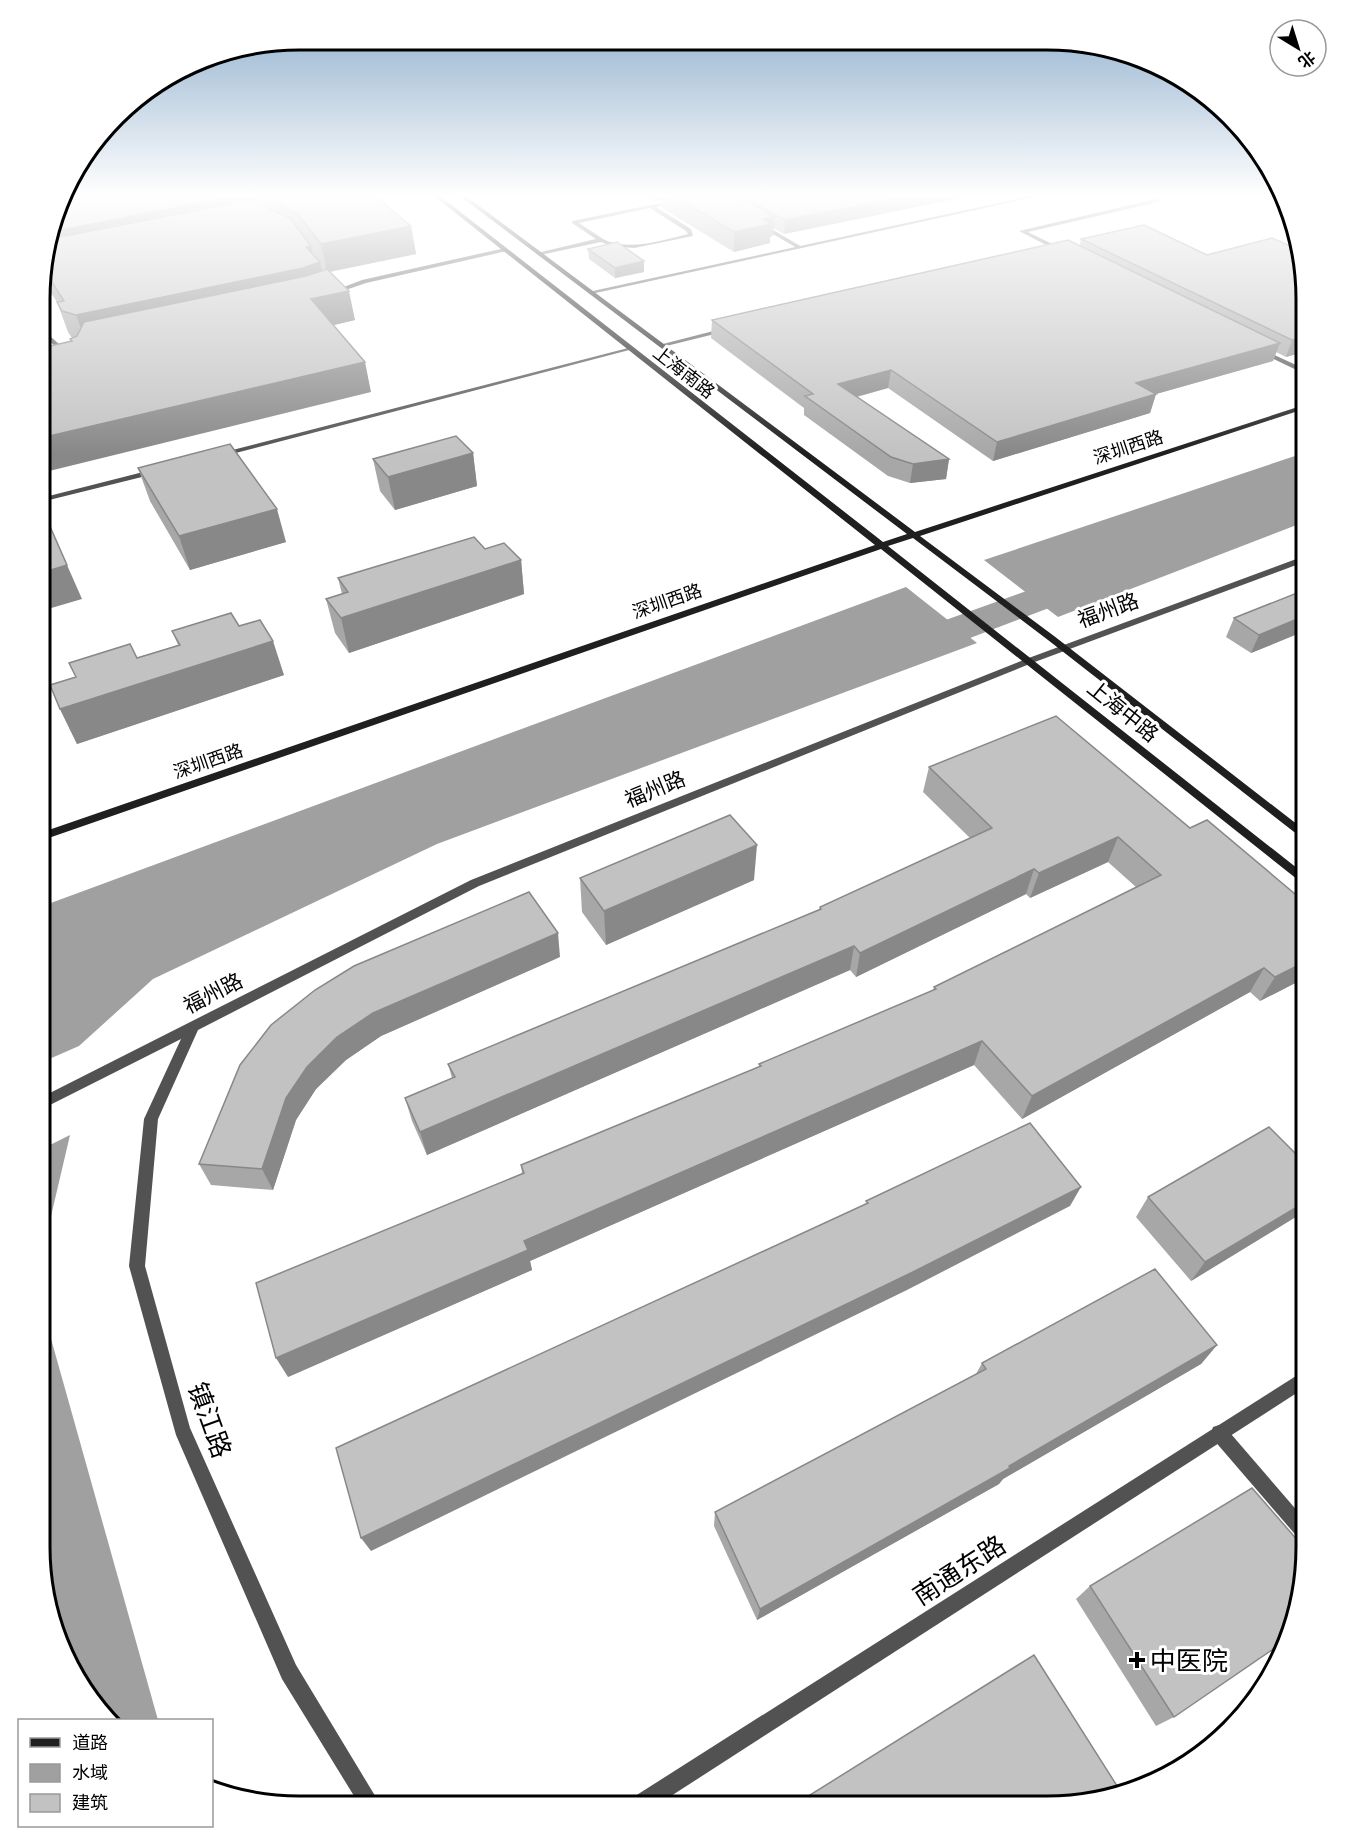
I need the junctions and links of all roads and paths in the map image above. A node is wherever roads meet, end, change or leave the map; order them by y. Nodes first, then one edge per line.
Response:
1 (360, 282) edge
2 (546, 282) edge
3 (578, 282) edge
4 (637, 282) edge
5 (329, 284) edge
6 (335, 292) junction
7 (591, 292) junction
8 (320, 298) edge
9 (730, 329) edge
10 (49, 338) edge
11 (66, 345) edge
12 (662, 345) junction
13 (58, 346) junction
14 (49, 348) edge
15 (1256, 348) edge
16 (630, 349) junction
17 (1297, 368) edge
18 (1297, 409) edge
19 (214, 456) edge
20 (168, 468) edge
21 (49, 498) edge
22 (915, 534) junction
23 (881, 545) junction
24 (949, 560) joint
25 (1297, 562) edge
26 (914, 572) joint
27 (1064, 648) junction
28 (1029, 661) junction
29 (1297, 830) edge
30 (49, 834) edge
31 (1297, 875) edge
32 (193, 1026) junction
33 (49, 1100) edge
34 (1297, 1383) edge
35 (1219, 1433) junction
36 (1297, 1524) edge
37 (365, 1796) edge
38 (653, 1796) edge

1 - 6 street
2 - 16 main road, 上海南路
3 - 7 main road, 上海南路
4 - 7 street
5 - 6 street
6 - 8 street
7 - 12 main road, 上海南路
9 - 12 street
10 - 13 street
11 - 13 street
12 - 22 main road, 上海南路
13 - 14 street
15 - 17 street
16 - 19 street
16 - 23 main road, 上海南路
18 - 22 main road, 深圳西路
20 - 21 street
22 - 23 main road, 深圳西路
22 - 24 main road, 上海南路
23 - 26 main road, 上海南路
23 - 30 main road, 深圳西路
24 - 27 main road, 上海中路
25 - 27 street, 福州路
26 - 28 main road, 上海中路
27 - 28 street, 福州路
27 - 29 main road, 上海中路
28 - 31 main road, 上海中路
28 - 32 street, 福州路
32 - 33 street, 福州路
32 - 37 street, 镇江路
34 - 35 street, 南通东路
35 - 36 street
35 - 38 street, 南通东路

